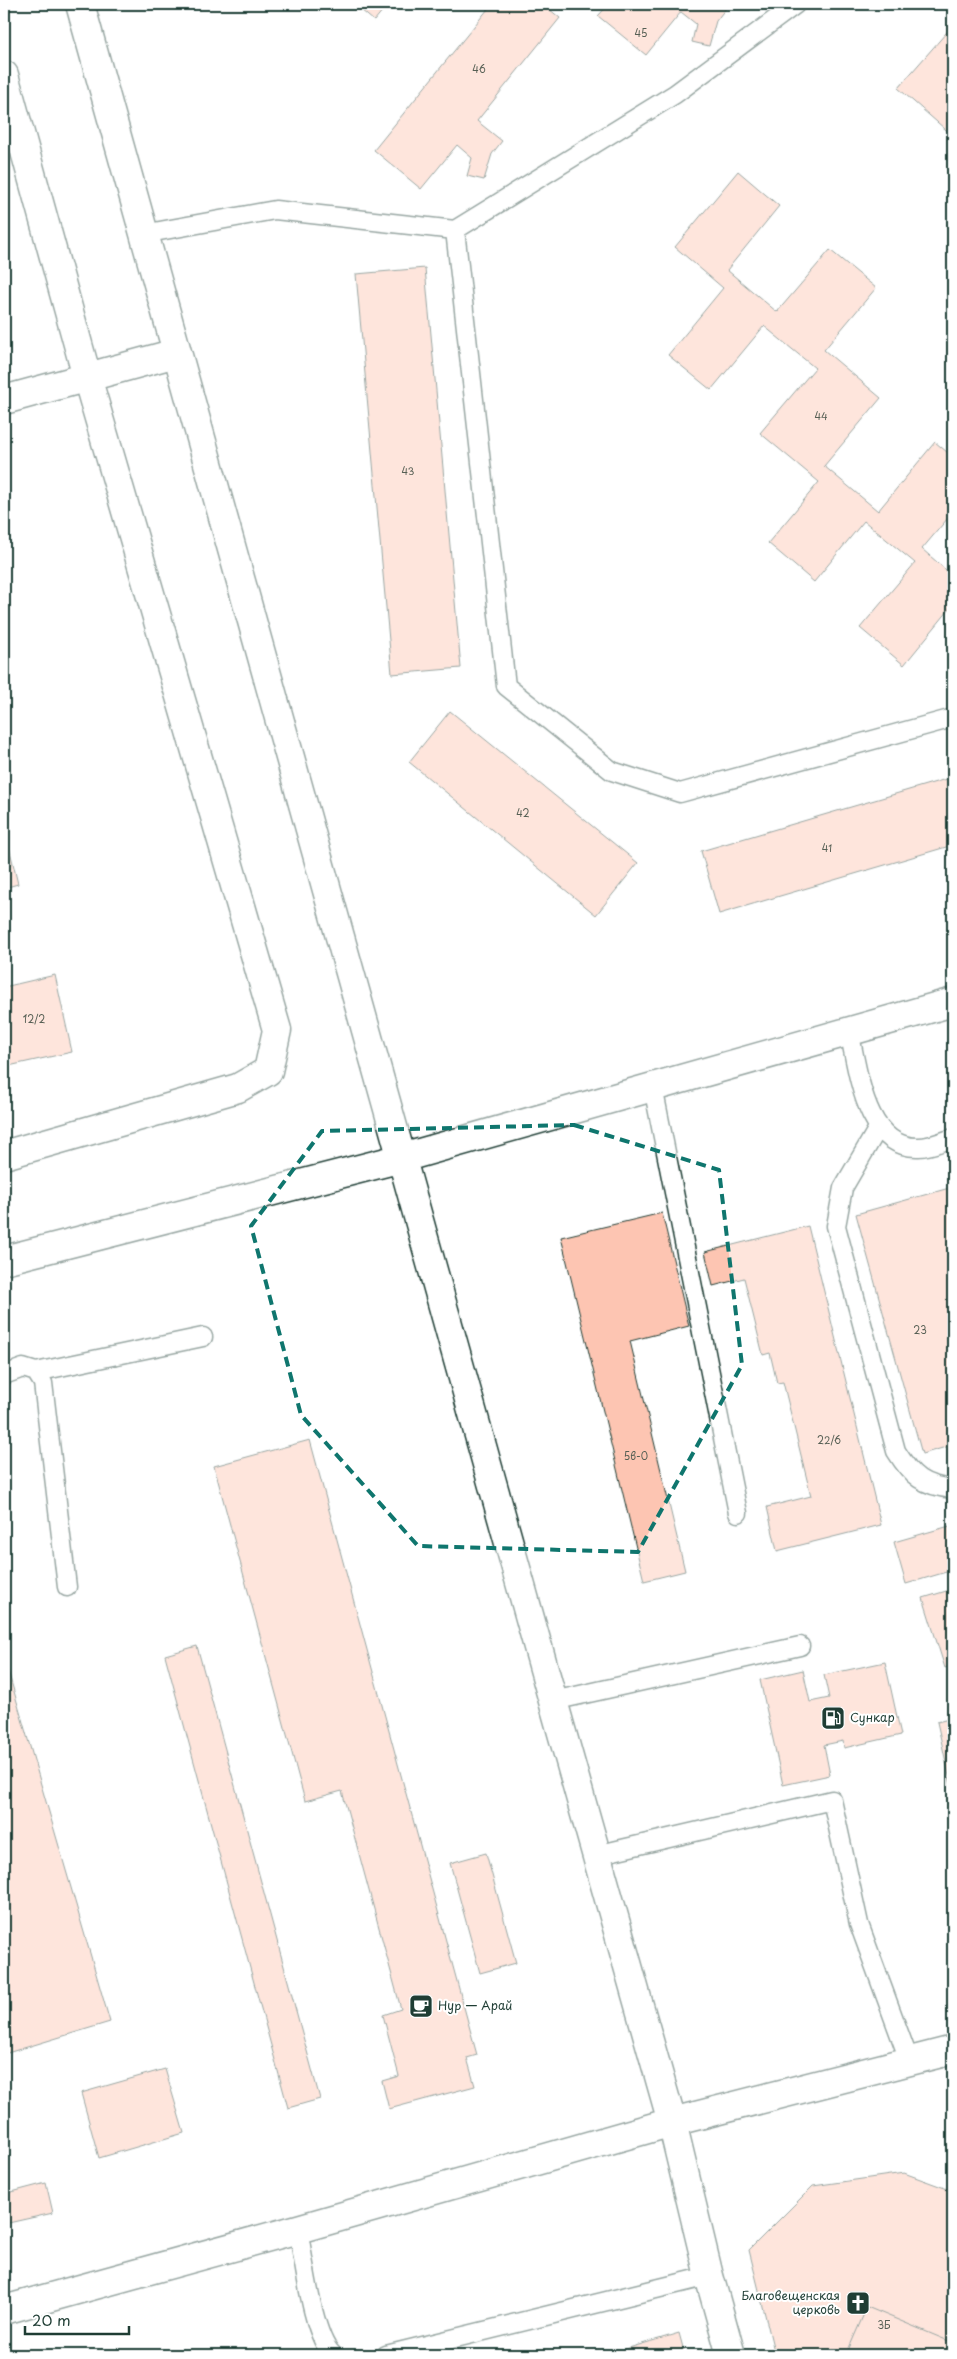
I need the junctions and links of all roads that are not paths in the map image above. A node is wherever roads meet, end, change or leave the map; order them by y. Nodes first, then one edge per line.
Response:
1 (80, 4) edge
2 (796, 4) edge
3 (4, 75) edge
4 (455, 230) junction
5 (143, 234) junction
6 (176, 353) junction
7 (87, 377) junction
8 (4, 400) edge
9 (953, 718) edge
10 (953, 1002) edge
11 (849, 1031) junction
12 (653, 1087) junction
13 (878, 1128) junction
14 (953, 1138) edge
15 (4, 1155) edge
16 (402, 1158) junction
17 (4, 1260) edge
18 (203, 1337) dead end
19 (36, 1372) junction
20 (4, 1375) edge
21 (953, 1490) edge
22 (738, 1513) dead end
23 (67, 1587) dead end
24 (800, 1646) dead end
25 (553, 1701) junction
26 (596, 1855) junction
27 (953, 2050) edge
28 (909, 2060) junction
29 (672, 2122) junction
30 (298, 2230) junction
31 (709, 2276) junction
32 (4, 2310) edge
33 (333, 2355) edge
34 (386, 2355) edge
35 (731, 2355) edge

1 - 5 street
2 - 4 lane
3 - 7 street
4 - 5 lane
4 - 9 lane
5 - 6 street
6 - 7 street
6 - 16 street
7 - 8 street
7 - 15 street
10 - 11 street
11 - 12 street
11 - 13 lane
12 - 16 street
12 - 22 lane
13 - 14 lane
13 - 21 lane
16 - 17 street
16 - 25 street
18 - 19 lane
19 - 20 lane
19 - 23 lane
24 - 25 lane
25 - 26 street
26 - 28 lane
26 - 29 street
27 - 28 street
28 - 29 street
29 - 30 street
29 - 31 street
30 - 32 street
30 - 33 lane
31 - 34 lane
31 - 35 street

